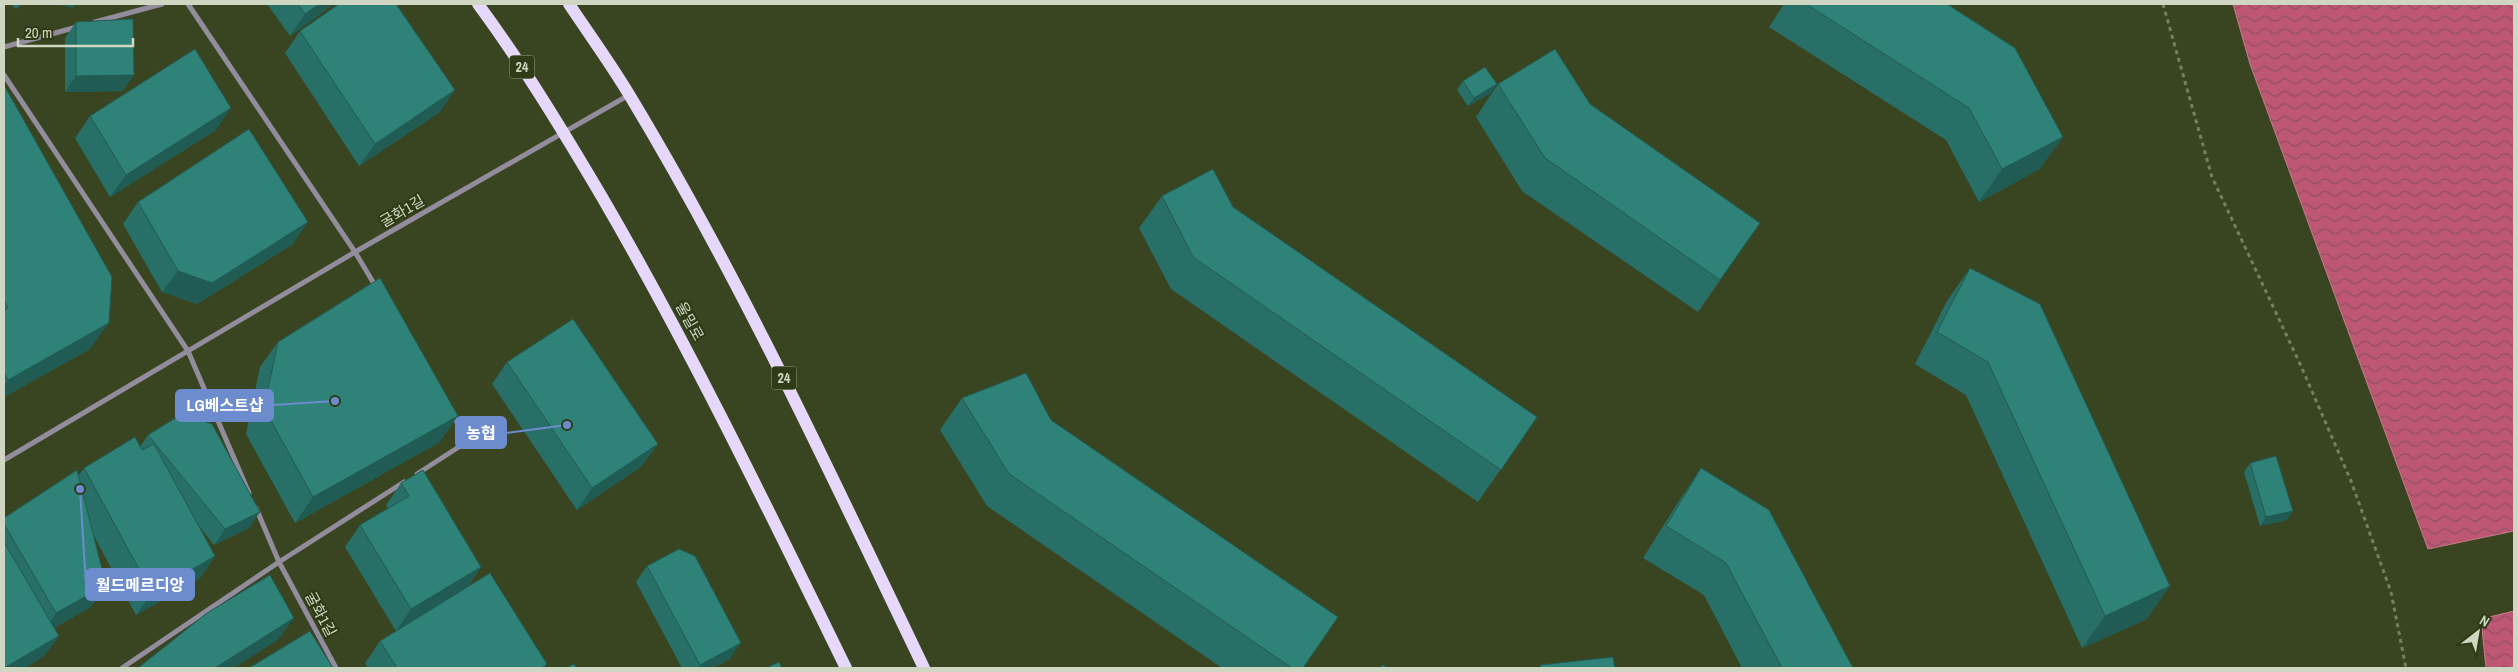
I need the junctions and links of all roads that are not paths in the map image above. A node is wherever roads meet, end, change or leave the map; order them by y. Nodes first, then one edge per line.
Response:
1 (162, 4) edge
2 (188, 4) edge
3 (478, 4) edge
4 (569, 4) edge
5 (4, 47) edge
6 (4, 75) edge
7 (629, 95) junction
8 (564, 132) junction
9 (355, 252) junction
10 (379, 293) edge
11 (188, 351) junction
12 (448, 408) edge
13 (4, 460) edge
14 (279, 562) junction
15 (122, 668) edge
16 (336, 668) edge
17 (846, 668) edge
18 (924, 668) edge

1 - 5 street
2 - 9 street
3 - 8 main road, 울밀로 / 24
4 - 7 main road, 24
6 - 11 street, 굴화1길
7 - 8 street, 굴화1길
7 - 18 main road, 24
8 - 9 street, 굴화1길
8 - 17 main road, 울밀로 / 24
9 - 10 street
9 - 11 street, 굴화1길
11 - 13 street, 굴화1길
11 - 14 street, 굴화1길
12 - 14 street
14 - 15 street
14 - 16 street, 굴화1길

